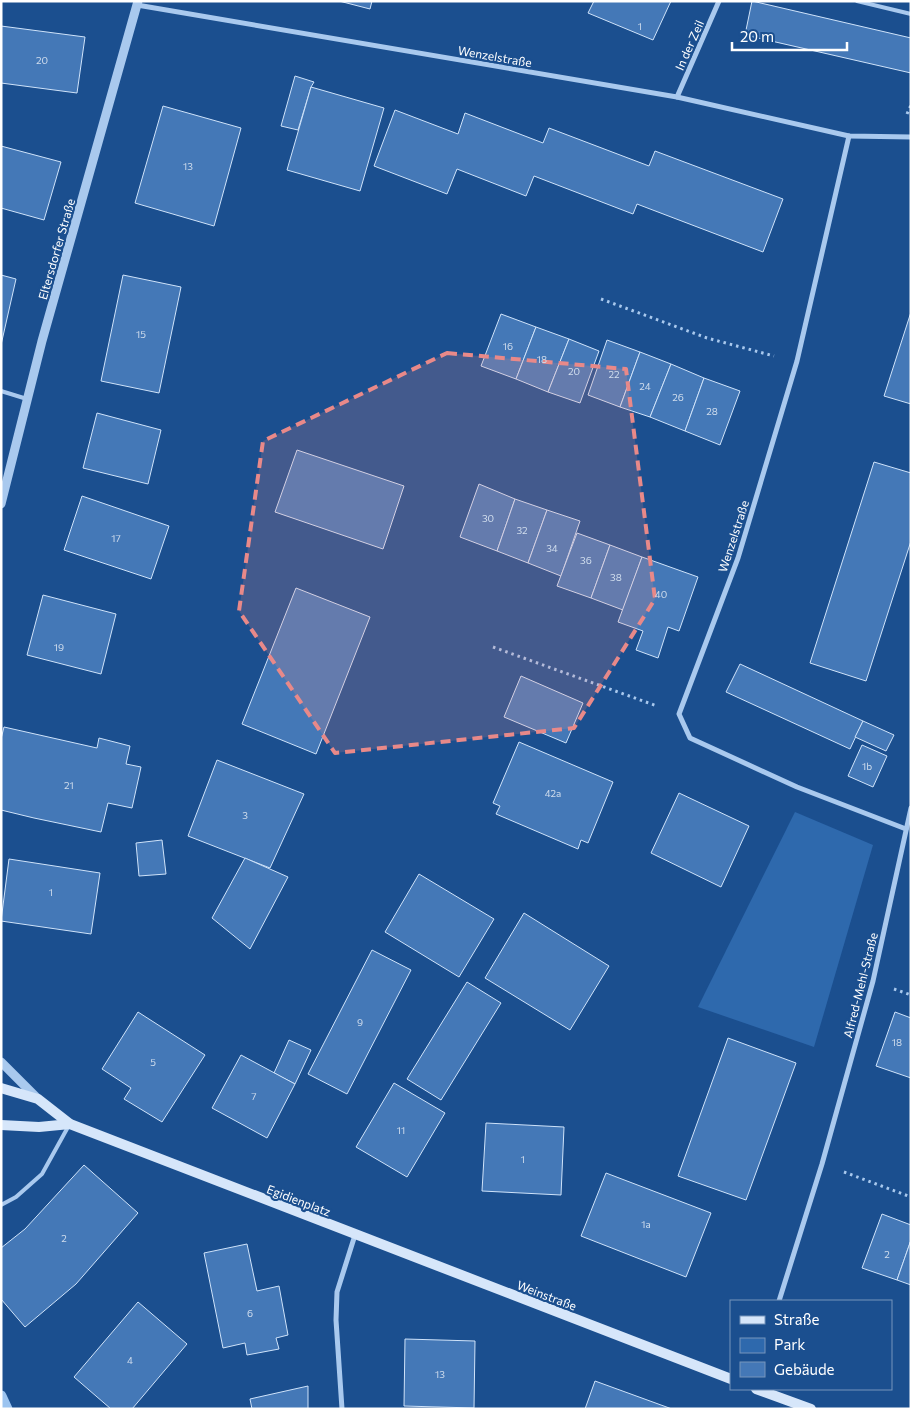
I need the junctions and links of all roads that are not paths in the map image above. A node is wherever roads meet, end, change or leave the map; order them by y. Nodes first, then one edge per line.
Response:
1 (720, 1) edge
2 (857, 1) edge
3 (137, 3) edge
4 (911, 14) edge
5 (677, 97) junction
6 (849, 136) junction
7 (911, 138) edge
8 (1, 391) edge
9 (26, 400) junction
10 (1, 504) edge
11 (911, 808) edge
12 (906, 829) junction
13 (1, 1062) edge
14 (1, 1088) edge
15 (38, 1099) junction
16 (70, 1124) junction
17 (1, 1125) edge
18 (1, 1205) edge
19 (355, 1235) junction
20 (780, 1300) edge
21 (730, 1379) edge
22 (759, 1390) edge
23 (342, 1409) edge
24 (811, 1409) edge

1 - 5 street, In der Zeil
2 - 4 lane
3 - 5 street, Wenzelstraße
3 - 9 street, Eltersdorfer Straße
5 - 6 street, Wenzelstraße
6 - 7 street, Wenzelstraße
6 - 12 street, Wenzelstraße
8 - 9 lane
9 - 10 street, Eltersdorfer Straße
11 - 12 street, Alfred-Mehl-Straße
12 - 20 street, Alfred-Mehl-Straße
13 - 15 street
14 - 15 main road, Egidienplatz
15 - 16 main road, Egidienplatz
16 - 17 main road, Egidienplatz
16 - 18 lane
16 - 19 main road, Egidienplatz
19 - 21 main road, Weinstraße
19 - 23 street
22 - 24 main road

